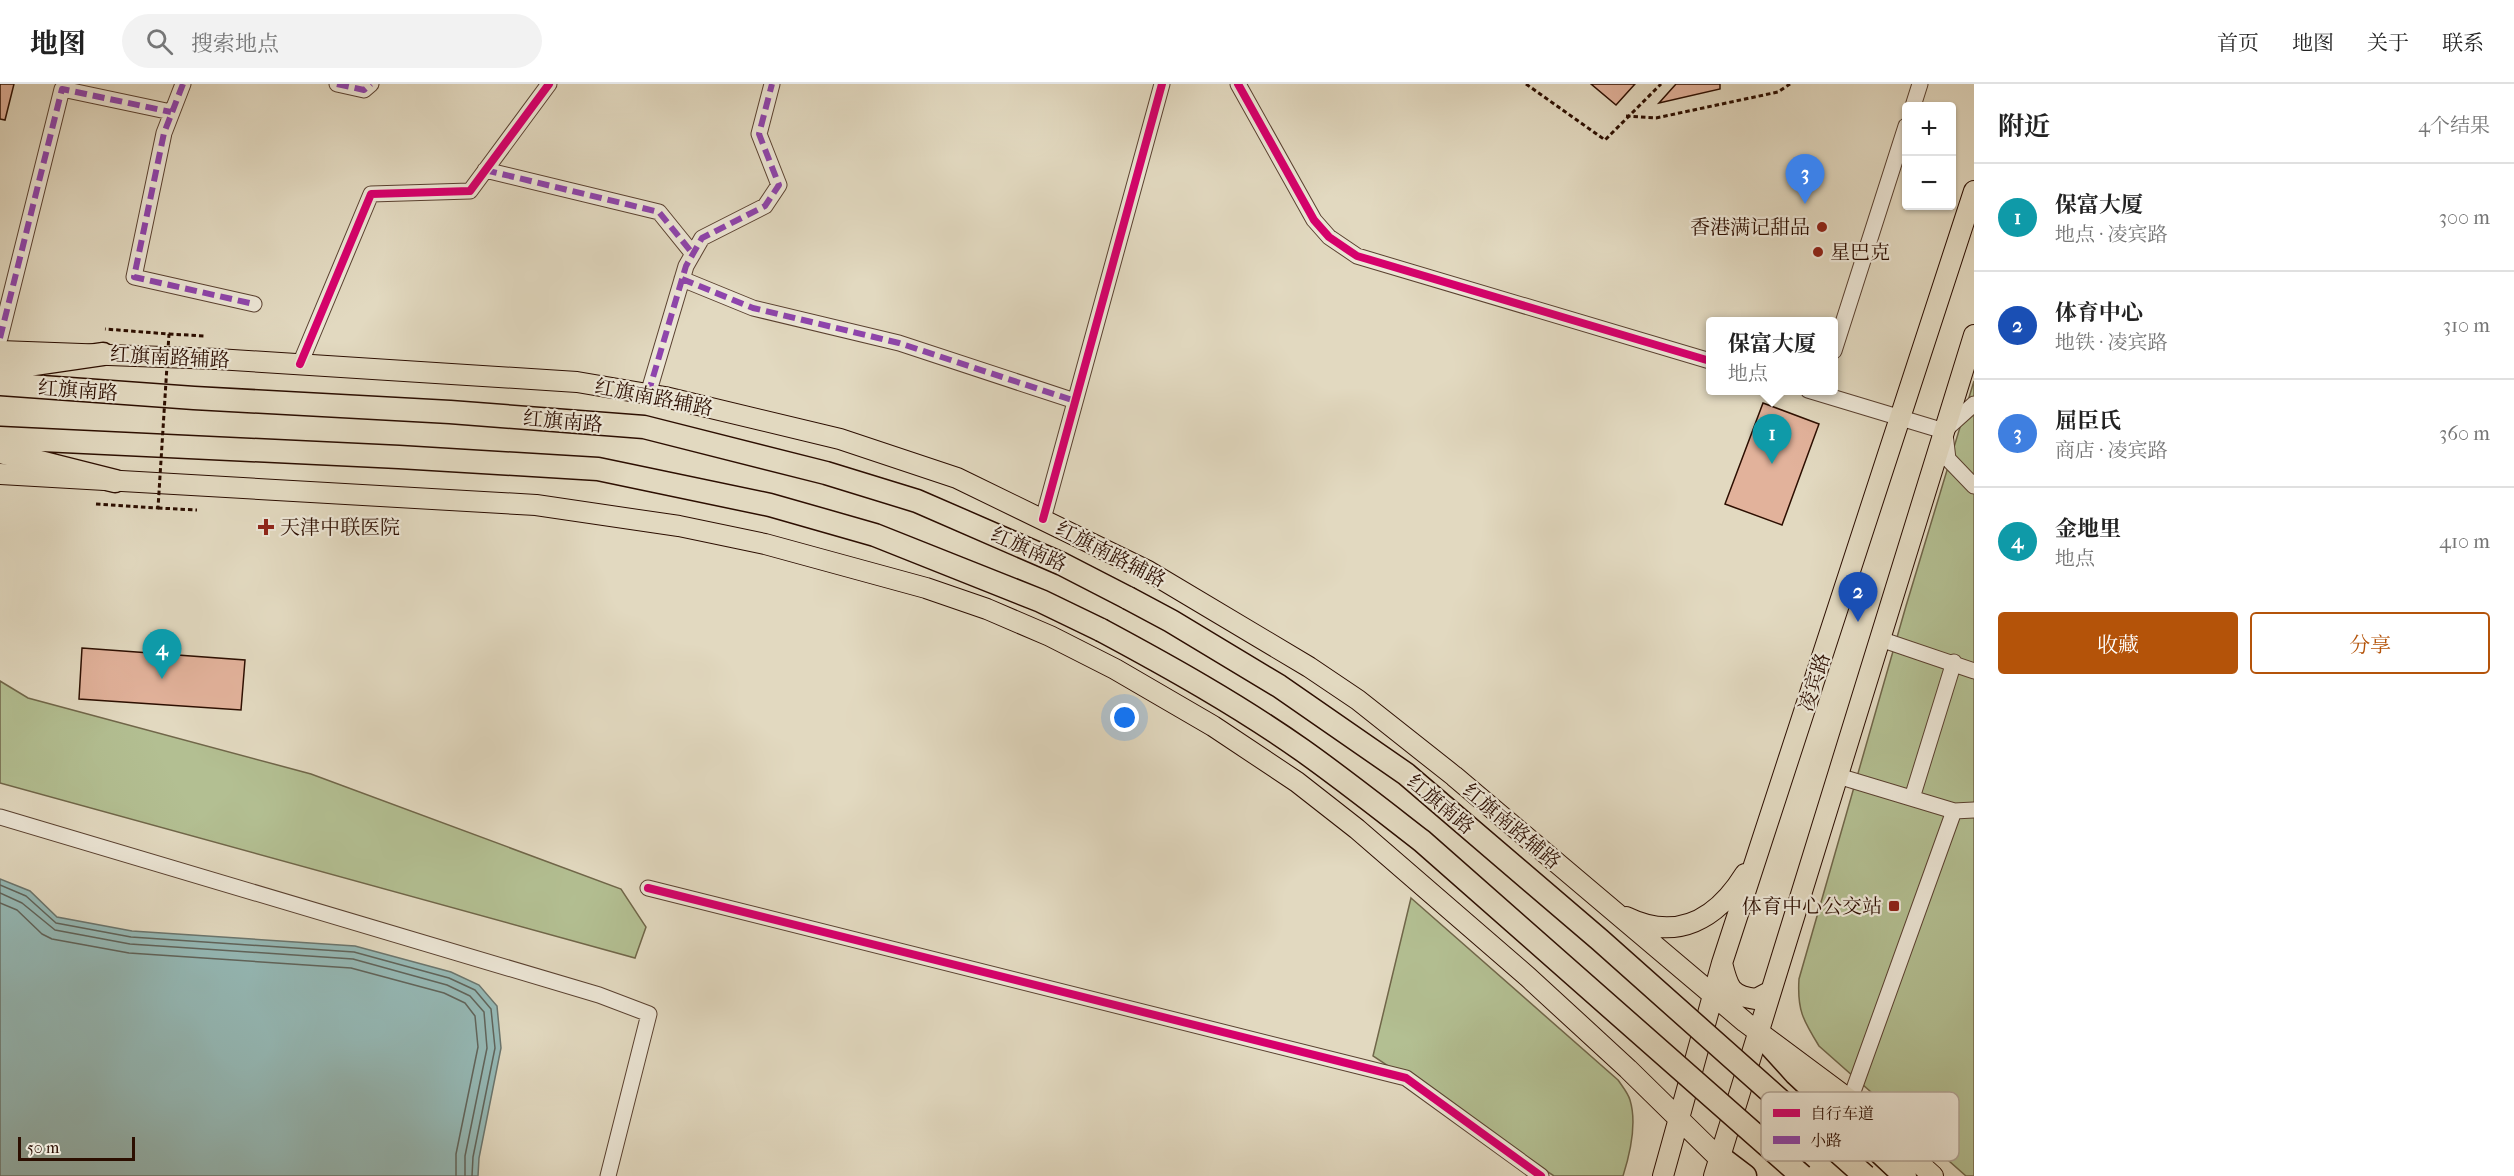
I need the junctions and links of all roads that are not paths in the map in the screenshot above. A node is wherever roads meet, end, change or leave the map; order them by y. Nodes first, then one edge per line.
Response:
1 (183, 84) edge
2 (337, 84) edge
3 (371, 84) edge
4 (549, 84) edge
5 (772, 84) edge
6 (1162, 84) edge
7 (1238, 84) edge
8 (1920, 84) edge
9 (1914, 102) edge
10 (171, 112) junction
11 (1902, 138) edge
12 (485, 170) junction
13 (1974, 191) edge
14 (693, 254) junction
15 (682, 279) junction
16 (254, 304) dead end
17 (1974, 335) edge
18 (1838, 336) edge
19 (0, 338) edge
20 (0, 351) edge
21 (103, 354) junction
22 (1706, 360) edge
23 (300, 364) junction
24 (0, 369) edge
25 (0, 384) edge
26 (648, 394) junction
27 (1825, 395) edge
28 (1075, 401) junction
29 (1974, 404) edge
30 (1901, 419) junction
31 (1944, 431) junction
32 (0, 438) edge
33 (0, 452) edge
34 (0, 474) edge
35 (115, 481) junction
36 (1974, 486) edge
37 (1043, 519) junction
38 (1880, 639) junction
39 (1954, 662) junction
40 (1974, 670) edge
41 (1838, 776) junction
42 (1912, 798) junction
43 (1974, 810) edge
44 (1954, 811) junction
45 (0, 817) edge
46 (1757, 855) junction
47 (648, 888) dead end
48 (1613, 911) junction
49 (1722, 963) junction
50 (1771, 991) junction
51 (1713, 996) junction
52 (1758, 1032) junction
53 (1771, 1092) edge
54 (1815, 1092) edge
55 (1839, 1092) edge
56 (1853, 1092) edge
57 (1679, 1119) junction
58 (1761, 1140) edge
59 (1785, 1161) edge
60 (1848, 1161) edge
61 (1889, 1161) edge
62 (1917, 1161) edge
63 (1717, 1167) edge
64 (608, 1176) edge
65 (1541, 1176) edge
66 (1663, 1176) edge
67 (1736, 1176) edge
68 (1745, 1176) edge
69 (1802, 1176) edge
70 (1865, 1176) edge
71 (1905, 1176) edge
72 (1933, 1176) edge

1 - 10 street
2 - 3 street
4 - 12 street
5 - 14 street
6 - 28 street
7 - 22 street
8 - 9 street
10 - 16 street
10 - 19 street
11 - 18 street
12 - 14 street
12 - 23 street
13 - 30 main road, 凌宾路
14 - 15 street
15 - 26 street
15 - 28 street
17 - 31 main road
20 - 21 main road, 红旗南路辅路
21 - 23 main road, 红旗南路辅路
21 - 24 highway
23 - 26 main road, 红旗南路辅路
25 - 53 highway, 红旗南路, bridge
26 - 37 main road, 红旗南路辅路
27 - 30 street
28 - 37 street
29 - 31 street
30 - 31 street
30 - 46 main road, 凌宾路
31 - 36 street
31 - 38 main road
32 - 58 highway, 红旗南路, bridge
33 - 35 highway
34 - 35 main road
35 - 57 main road
37 - 48 main road, 红旗南路辅路
38 - 39 street
38 - 41 main road
39 - 40 street
39 - 42 street
41 - 42 street
41 - 50 main road
42 - 44 street
43 - 44 street
44 - 56 street
45 - 64 street
46 - 48 main road
46 - 49 main road, 凌宾路
47 - 65 street
48 - 51 main road, 红旗南路辅路
49 - 50 main road
49 - 51 main road, 凌宾路
50 - 52 main road
51 - 52 main road, 红旗南路辅路
51 - 57 main road, 凌宾路
52 - 54 highway
52 - 55 main road, 红旗南路辅路
52 - 63 main road
57 - 63 main road
57 - 66 main road, 凌宾路
59 - 69 highway, 红旗南路, bridge
60 - 70 highway, 红旗南路, bridge
61 - 71 highway
62 - 72 main road, 红旗南路辅路
63 - 67 main road
63 - 68 highway

